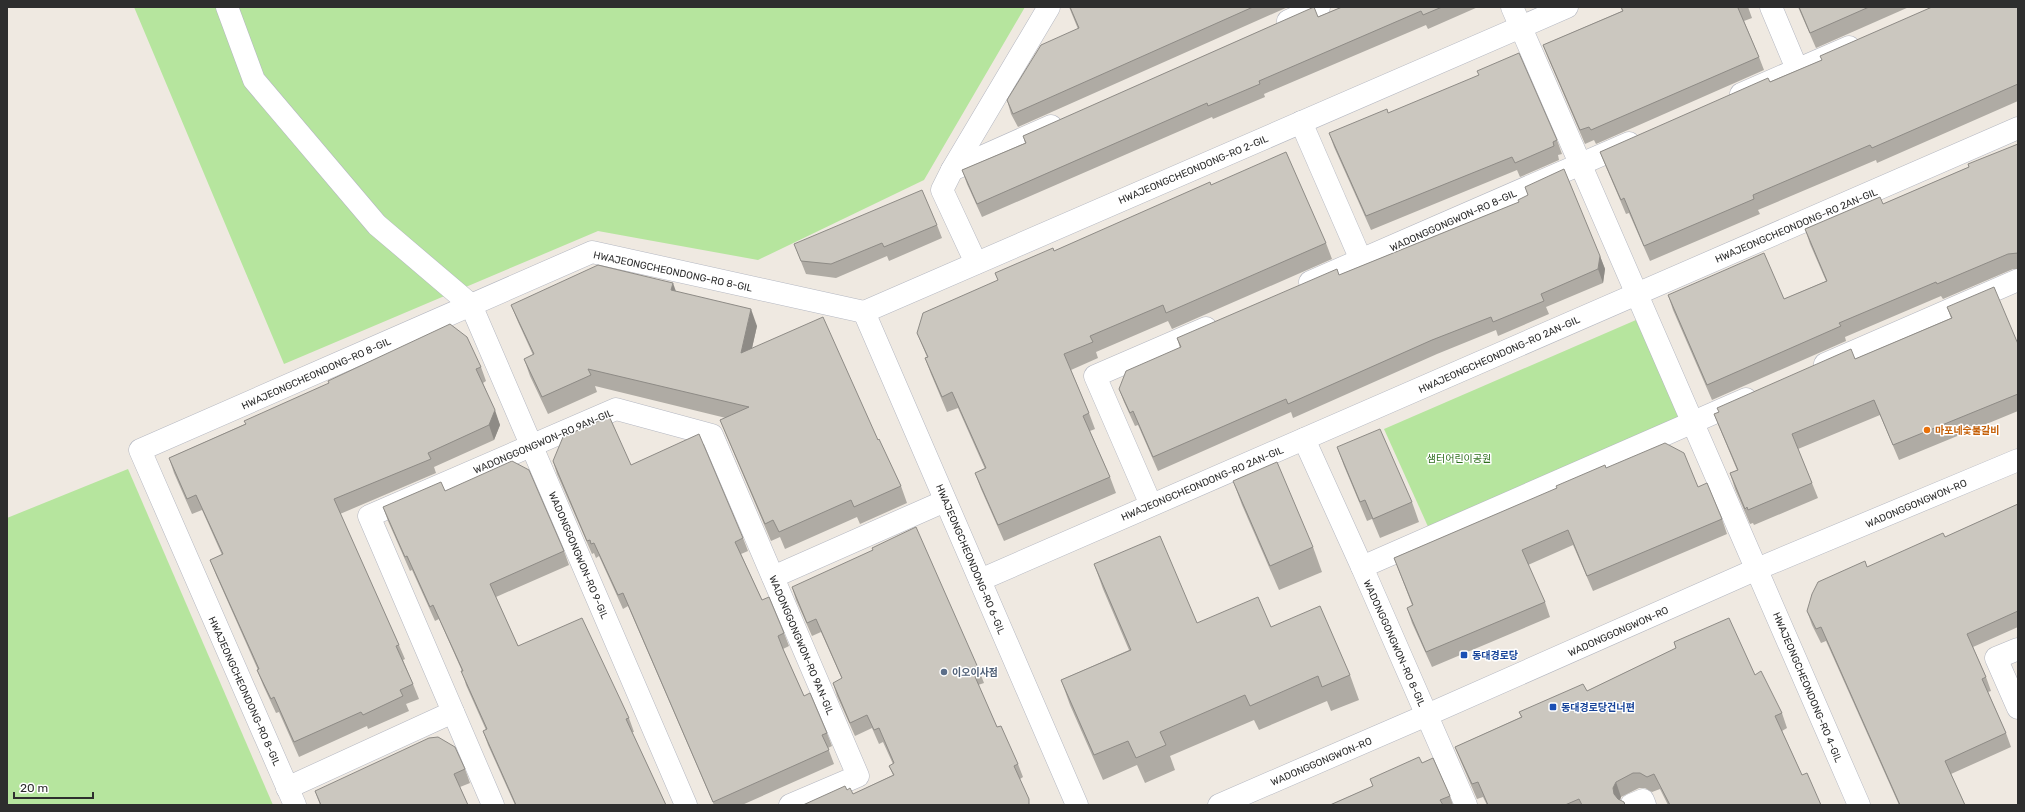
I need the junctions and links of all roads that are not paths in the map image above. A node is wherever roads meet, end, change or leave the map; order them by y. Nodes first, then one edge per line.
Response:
1 (227, 7) edge
2 (1049, 7) edge
3 (1319, 7) edge
4 (1512, 7) edge
5 (1567, 7) edge
6 (1771, 7) edge
7 (1522, 27) junction
8 (1269, 29) edge
9 (1868, 38) edge
10 (1797, 69) junction
11 (1725, 101) edge
12 (1067, 119) edge
13 (1301, 122) junction
14 (2018, 128) edge
15 (1646, 135) edge
16 (1581, 164) junction
17 (952, 170) junction
18 (1361, 260) junction
19 (976, 264) junction
20 (2018, 281) edge
21 (1289, 292) edge
22 (1638, 294) junction
23 (472, 305) junction
24 (864, 312) junction
25 (1224, 320) edge
26 (1808, 372) edge
27 (1765, 391) edge
28 (1693, 422) junction
29 (1304, 439) junction
30 (532, 446) junction
31 (2018, 460) edge
32 (945, 501) junction
33 (1151, 505) junction
34 (1362, 567) junction
35 (1757, 569) junction
36 (773, 577) junction
37 (980, 580) junction
38 (2018, 649) edge
39 (2018, 708) edge
40 (453, 712) junction
41 (1427, 716) junction
42 (291, 797) edge
43 (493, 805) edge
44 (686, 805) edge
45 (790, 805) edge
46 (1077, 805) edge
47 (1219, 805) edge
48 (1466, 805) edge
49 (1631, 805) edge
50 (1645, 805) edge
51 (1859, 805) edge

1 - 23 street
2 - 17 street
3 - 8 street
4 - 7 street
5 - 7 street, HWAJEONGCHEONDONG-RO 2-GIL
6 - 10 street
7 - 13 street, HWAJEONGCHEONDONG-RO 2-GIL
7 - 16 street, HWAJEONGCHEONDONG-RO 4-GIL
9 - 10 street
10 - 11 street
12 - 17 street
13 - 18 street
13 - 19 street, HWAJEONGCHEONDONG-RO 2-GIL
14 - 22 street, HWAJEONGCHEONDONG-RO 2AN-GIL
15 - 16 street, WADONGGONGWON-RO 8-GIL
16 - 18 street, WADONGGONGWON-RO 8-GIL
16 - 22 street, HWAJEONGCHEONDONG-RO 4-GIL
17 - 19 street
18 - 21 street, WADONGGONGWON-RO 8-GIL
19 - 24 street, HWAJEONGCHEONDONG-RO 2-GIL
20 - 26 street
22 - 28 street, HWAJEONGCHEONDONG-RO 4-GIL
22 - 29 street, HWAJEONGCHEONDONG-RO 2AN-GIL
23 - 24 street, HWAJEONGCHEONDONG-RO 8-GIL
23 - 30 street, WADONGGONGWON-RO 9-GIL
23 - 42 street, HWAJEONGCHEONDONG-RO 8-GIL
24 - 32 street, HWAJEONGCHEONDONG-RO 6-GIL
25 - 33 street
27 - 28 street, WADONGGONGWON-RO 8-GIL
28 - 34 street, WADONGGONGWON-RO 8-GIL
28 - 35 street, HWAJEONGCHEONDONG-RO 4-GIL
29 - 33 street, HWAJEONGCHEONDONG-RO 2AN-GIL
29 - 34 street
30 - 36 street, WADONGGONGWON-RO 9AN-GIL
30 - 40 street, WADONGGONGWON-RO 9AN-GIL
30 - 44 street, WADONGGONGWON-RO 9-GIL
31 - 35 street, WADONGGONGWON-RO
32 - 36 street
32 - 37 street, HWAJEONGCHEONDONG-RO 6-GIL
33 - 37 street, HWAJEONGCHEONDONG-RO 2AN-GIL
34 - 41 street, WADONGGONGWON-RO 8-GIL
35 - 41 street, WADONGGONGWON-RO
35 - 51 street, HWAJEONGCHEONDONG-RO 4-GIL
36 - 45 street, WADONGGONGWON-RO 9AN-GIL
37 - 46 street, HWAJEONGCHEONDONG-RO 6-GIL
38 - 39 street
40 - 42 street
40 - 43 street, WADONGGONGWON-RO 9AN-GIL
41 - 47 street, WADONGGONGWON-RO
41 - 48 street, WADONGGONGWON-RO 8-GIL
49 - 50 street

